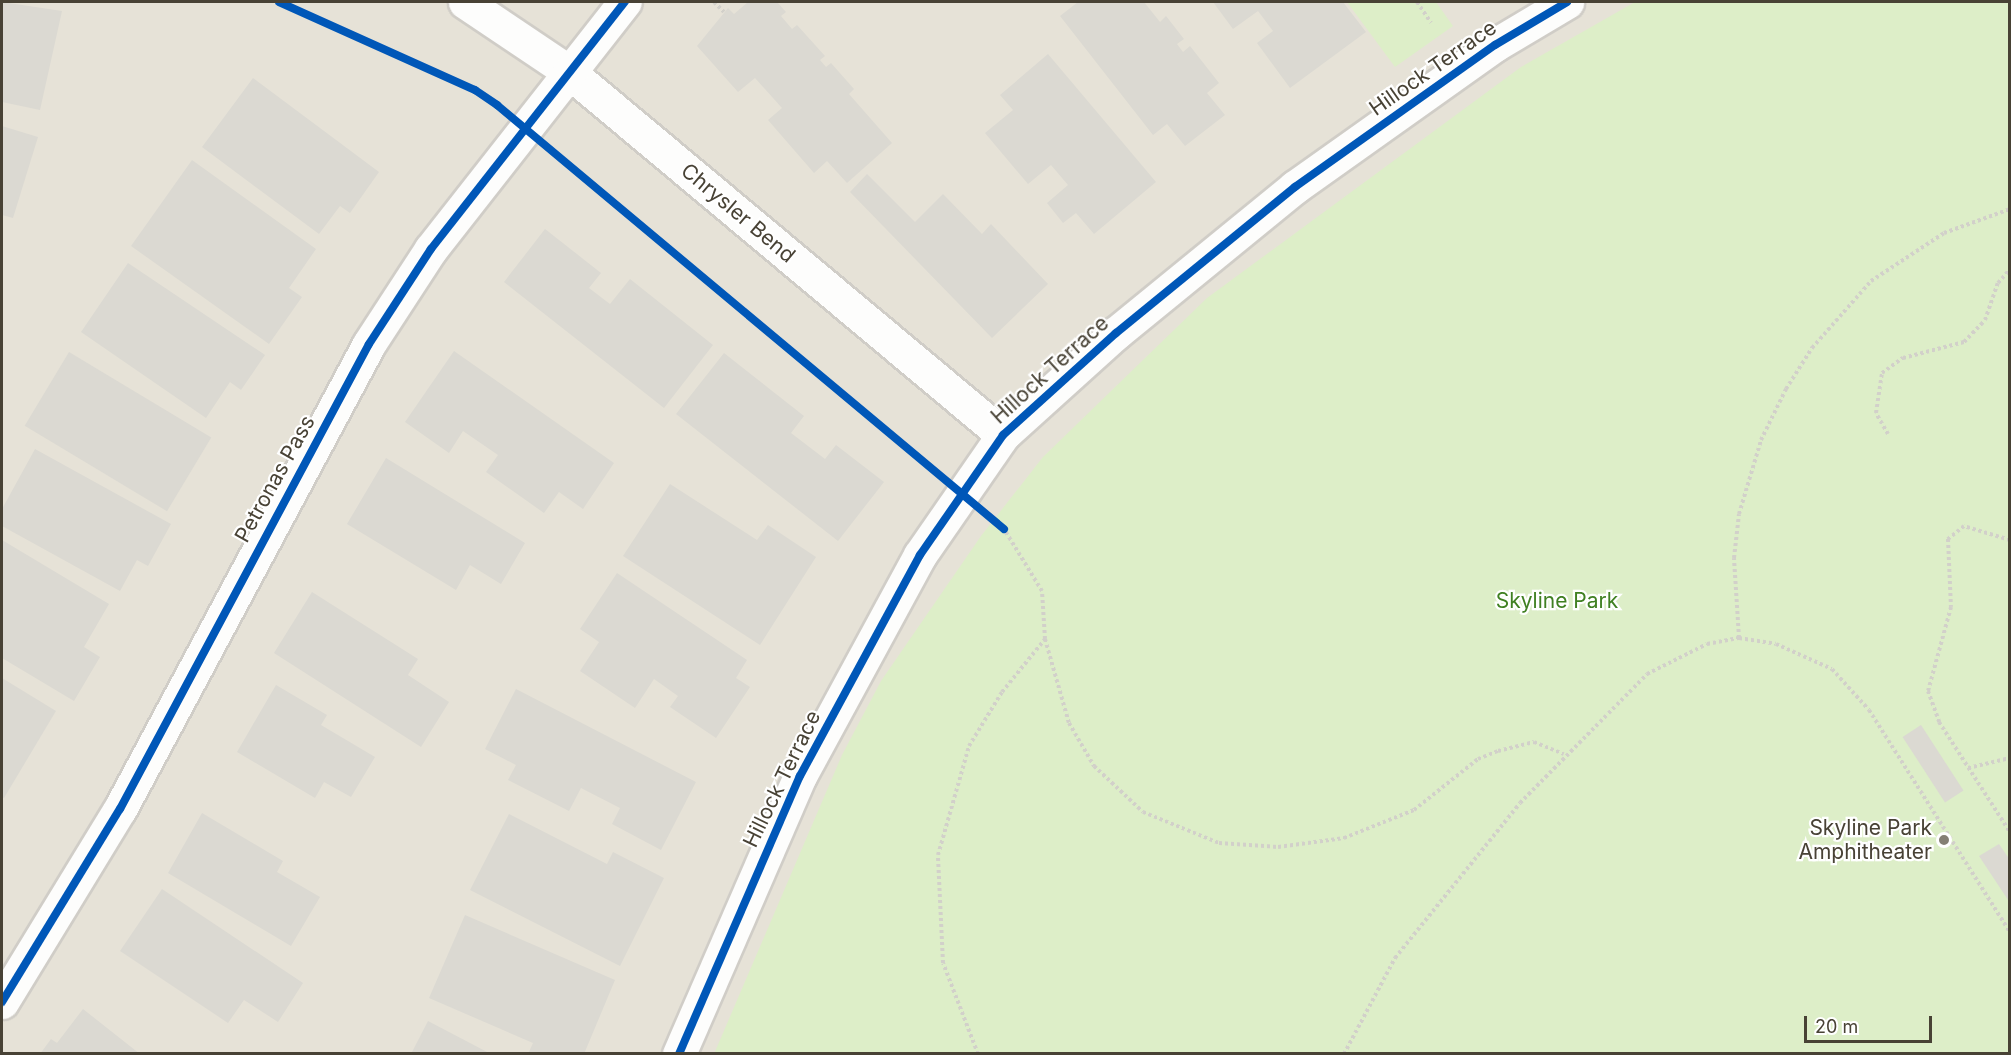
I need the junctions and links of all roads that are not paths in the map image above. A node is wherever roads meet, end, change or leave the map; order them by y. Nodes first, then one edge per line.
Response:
1 (465, 2) edge
2 (625, 2) edge
3 (1567, 2) edge
4 (569, 72) junction
5 (1003, 435) junction
6 (2, 1002) edge
7 (680, 1053) edge

1 - 4 street, Chrysler Bend
2 - 4 street, Petronas Pass
3 - 5 street, Hillock Terrace
4 - 5 street, Chrysler Bend
4 - 6 street, Petronas Pass
5 - 7 street, Hillock Terrace

